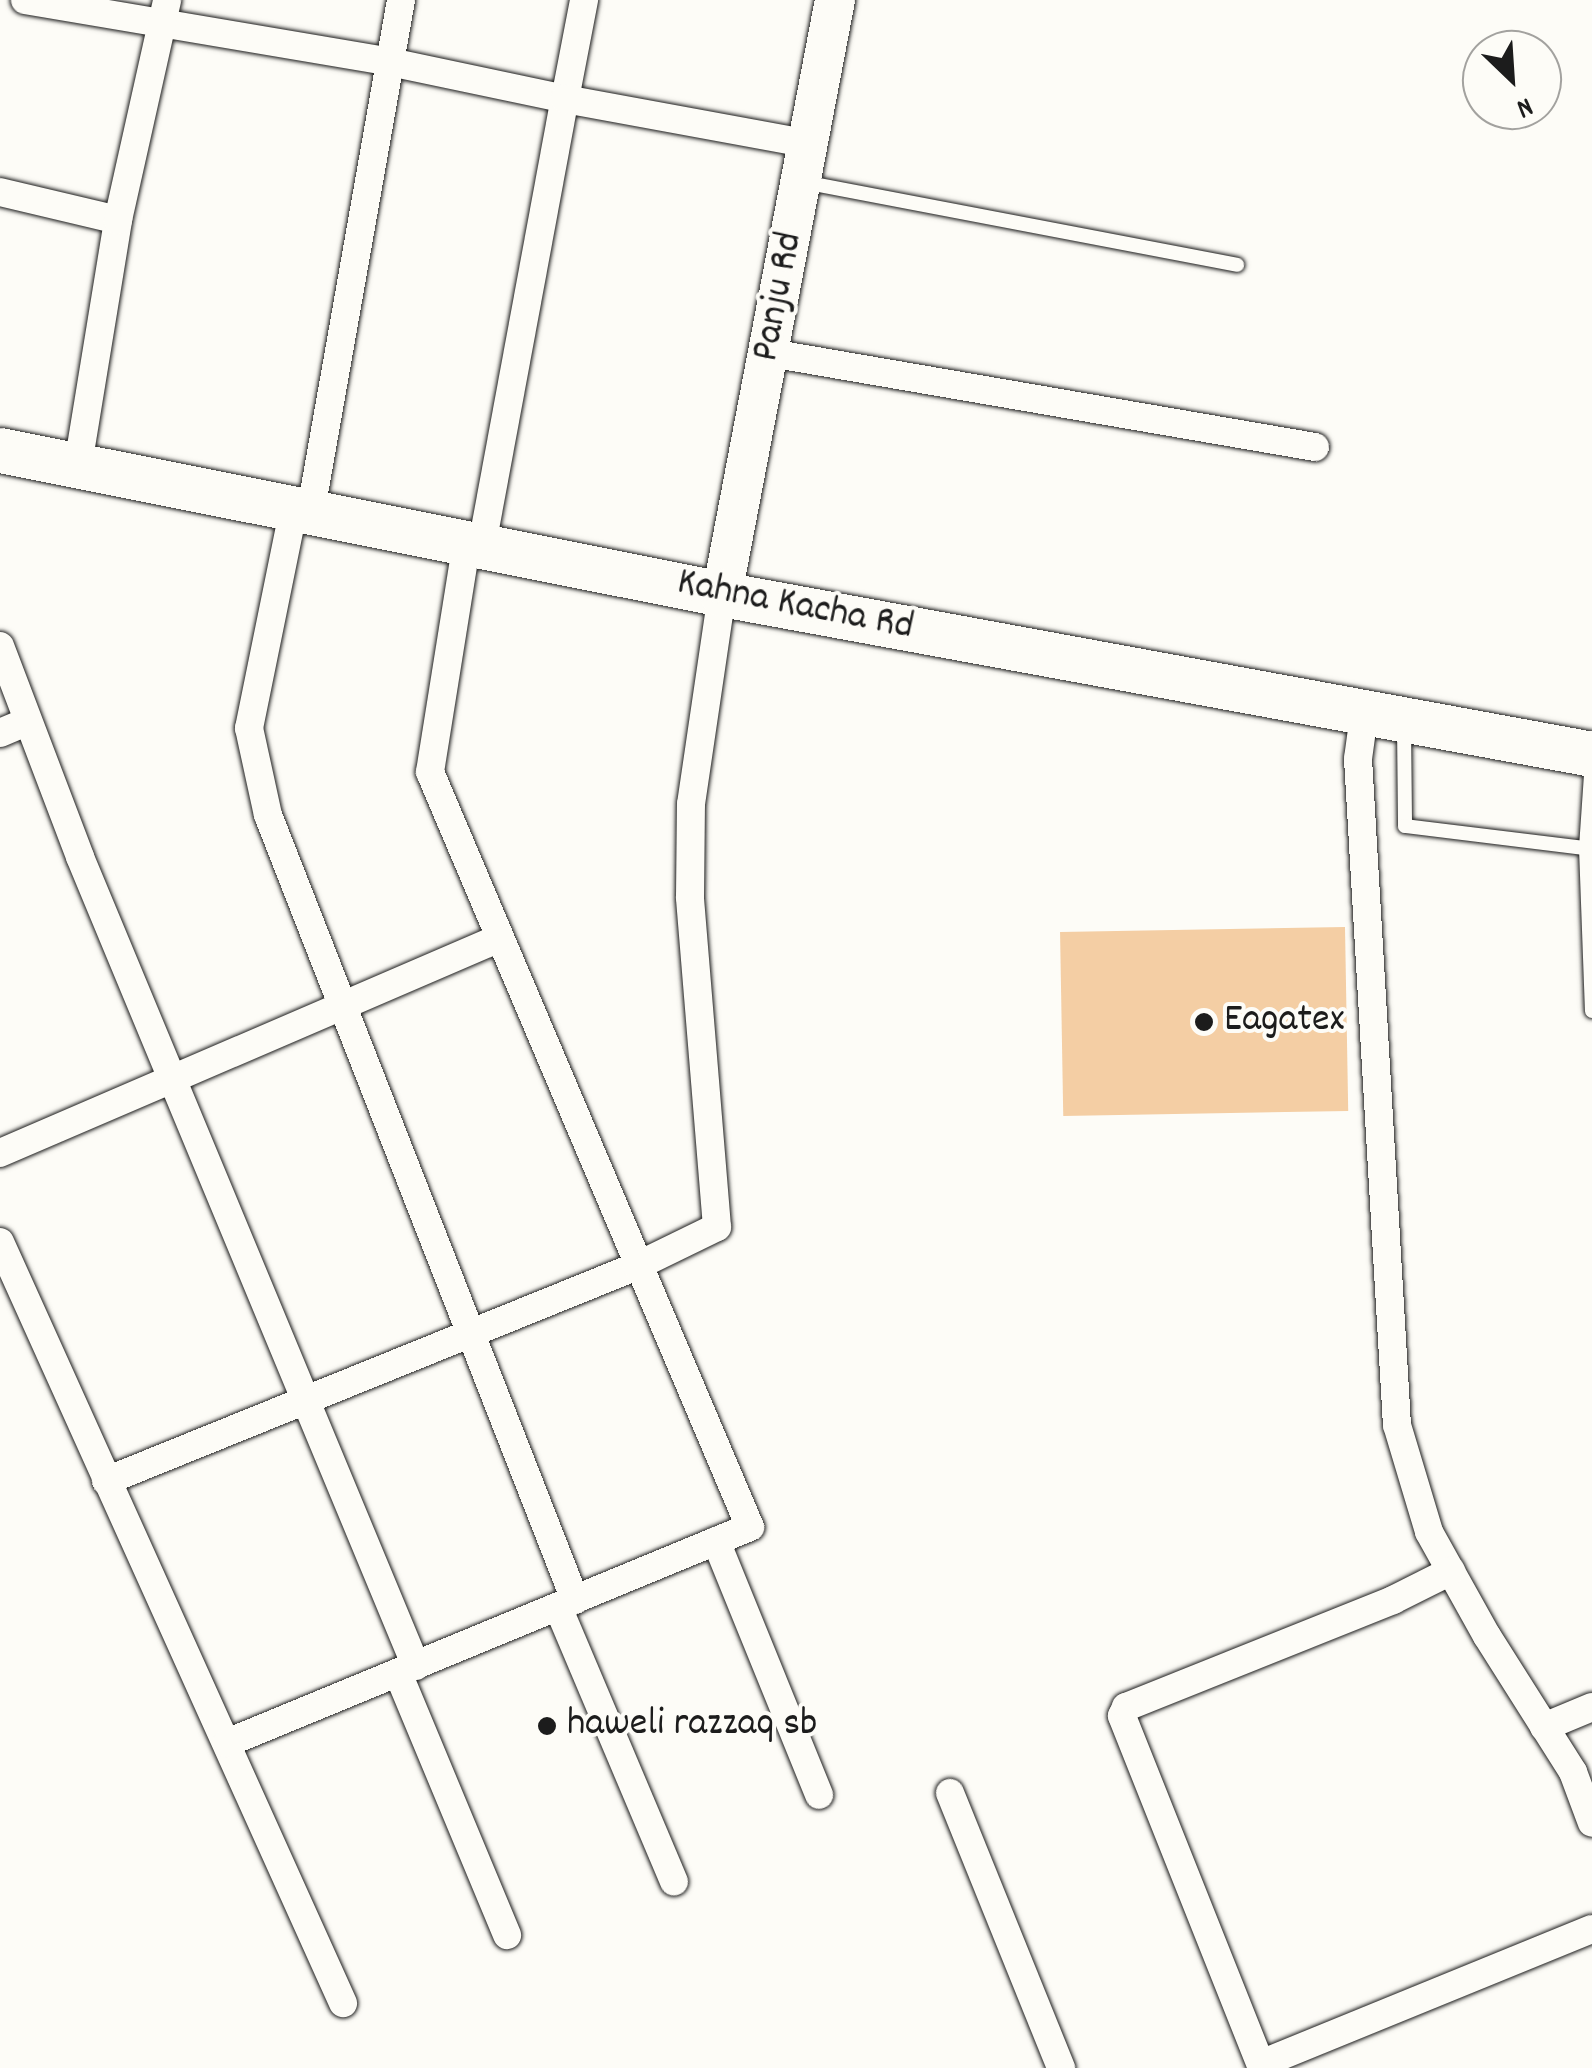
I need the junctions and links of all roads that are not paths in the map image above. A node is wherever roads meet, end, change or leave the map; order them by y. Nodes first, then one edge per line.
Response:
1 (26, 0) edge
2 (401, 0) edge
3 (584, 0) edge
4 (835, 0) edge
5 (165, 13) edge
6 (390, 62) junction
7 (566, 98) junction
8 (806, 163) junction
9 (0, 192) edge
10 (118, 220) junction
11 (1238, 266) dead end
12 (770, 353) junction
13 (1315, 447) dead end
14 (0, 450) edge
15 (78, 465) junction
16 (302, 509) junction
17 (475, 543) junction
18 (722, 594) junction
19 (0, 646) edge
20 (1384, 719) junction
21 (28, 721) junction
22 (0, 733) edge
23 (1592, 757) edge
24 (1589, 848) edge
25 (500, 938) junction
26 (342, 1006) junction
27 (1592, 1010) edge
28 (172, 1076) junction
29 (0, 1153) edge
30 (0, 1242) edge
31 (637, 1266) junction
32 (469, 1334) junction
33 (304, 1401) junction
34 (106, 1481) junction
35 (716, 1541) junction
36 (1452, 1570) junction
37 (566, 1603) junction
38 (407, 1669) junction
39 (1592, 1707) edge
40 (1544, 1727) junction
41 (227, 1743) junction
42 (950, 1793) dead end
43 (819, 1795) dead end
44 (1592, 1823) edge
45 (674, 1881) dead end
46 (1592, 1929) edge
47 (507, 1935) dead end
48 (343, 2003) dead end
49 (1261, 2066) edge
50 (1061, 2068) edge

1 - 5 street
2 - 6 street
3 - 7 street
4 - 8 street, Panju Rd
5 - 6 street
5 - 10 street
6 - 7 street
6 - 16 street
7 - 8 street
7 - 17 street
8 - 11 lane
8 - 12 street, Panju Rd
9 - 10 street
10 - 15 street
12 - 13 street
12 - 18 street, Panju Rd
14 - 15 main road, Kahna Kacha Rd
15 - 16 main road, Kahna Kacha Rd
16 - 17 main road, Kahna Kacha Rd
16 - 26 street
17 - 18 main road, Kahna Kacha Rd
17 - 25 street
18 - 20 main road, Kahna Kacha Rd
18 - 31 street
19 - 21 street
20 - 23 main road, Kahna Kacha Rd
20 - 24 lane
20 - 36 street
21 - 22 street
21 - 28 street
23 - 24 lane
24 - 27 lane
25 - 26 street
25 - 31 street
26 - 28 street
26 - 32 street
28 - 29 street
28 - 33 street
30 - 34 street
31 - 32 street
31 - 35 street
32 - 33 street
32 - 37 street
33 - 34 street
33 - 38 street
34 - 41 street
35 - 37 street
35 - 43 street
36 - 40 street
36 - 49 street
37 - 38 street
37 - 45 street
38 - 41 street
38 - 47 street
39 - 40 street
40 - 44 street
41 - 48 street
42 - 50 street
46 - 49 street

